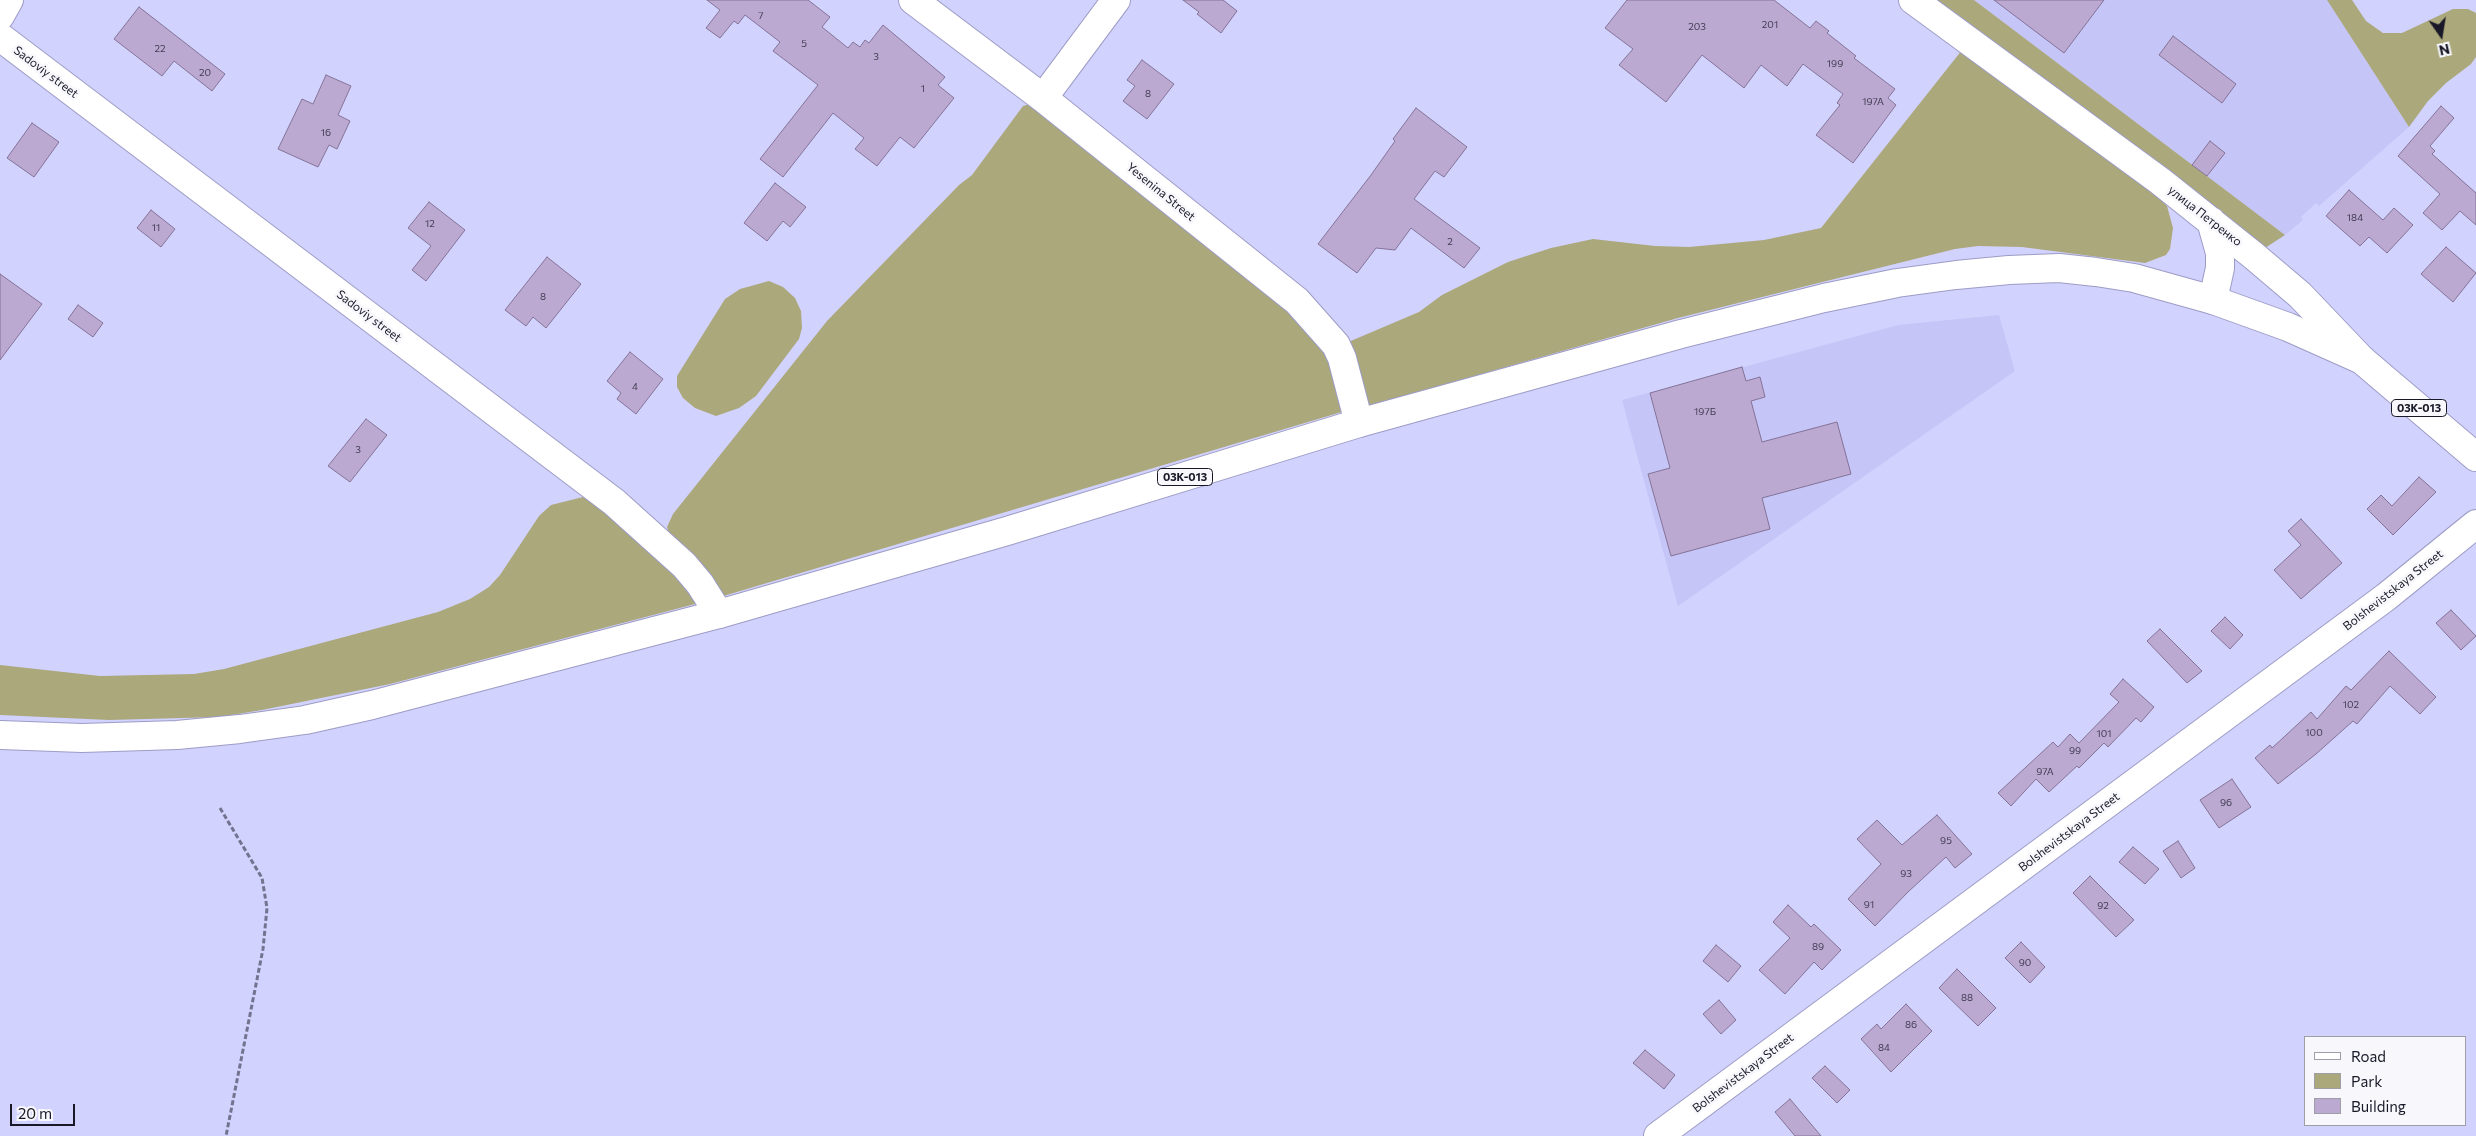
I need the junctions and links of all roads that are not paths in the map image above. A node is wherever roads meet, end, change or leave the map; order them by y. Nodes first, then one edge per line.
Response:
1 (9, 0) edge
2 (912, 0) edge
3 (1116, 0) edge
4 (1913, 0) edge
5 (0, 16) edge
6 (0, 37) edge
7 (1043, 98) junction
8 (2211, 221) junction
9 (2213, 300) junction
10 (2362, 360) junction
11 (1360, 423) junction
12 (2476, 457) edge
13 (2476, 524) edge
14 (719, 614) junction
15 (0, 735) edge
16 (1658, 1136) edge

1 - 5 street
2 - 7 street, Yesenina Street
3 - 7 street
4 - 8 street, улица Петренко
6 - 14 street, Sadoviy street
7 - 11 street, Yesenina Street
8 - 9 street
8 - 10 street, улица Петренко
9 - 10 street, 03К-013
9 - 11 street, 03К-013
10 - 12 street, улица Петренко / 03К-013
11 - 14 street, 03К-013
13 - 16 street, Bolshevistskaya Street
14 - 15 street, 03К-013

